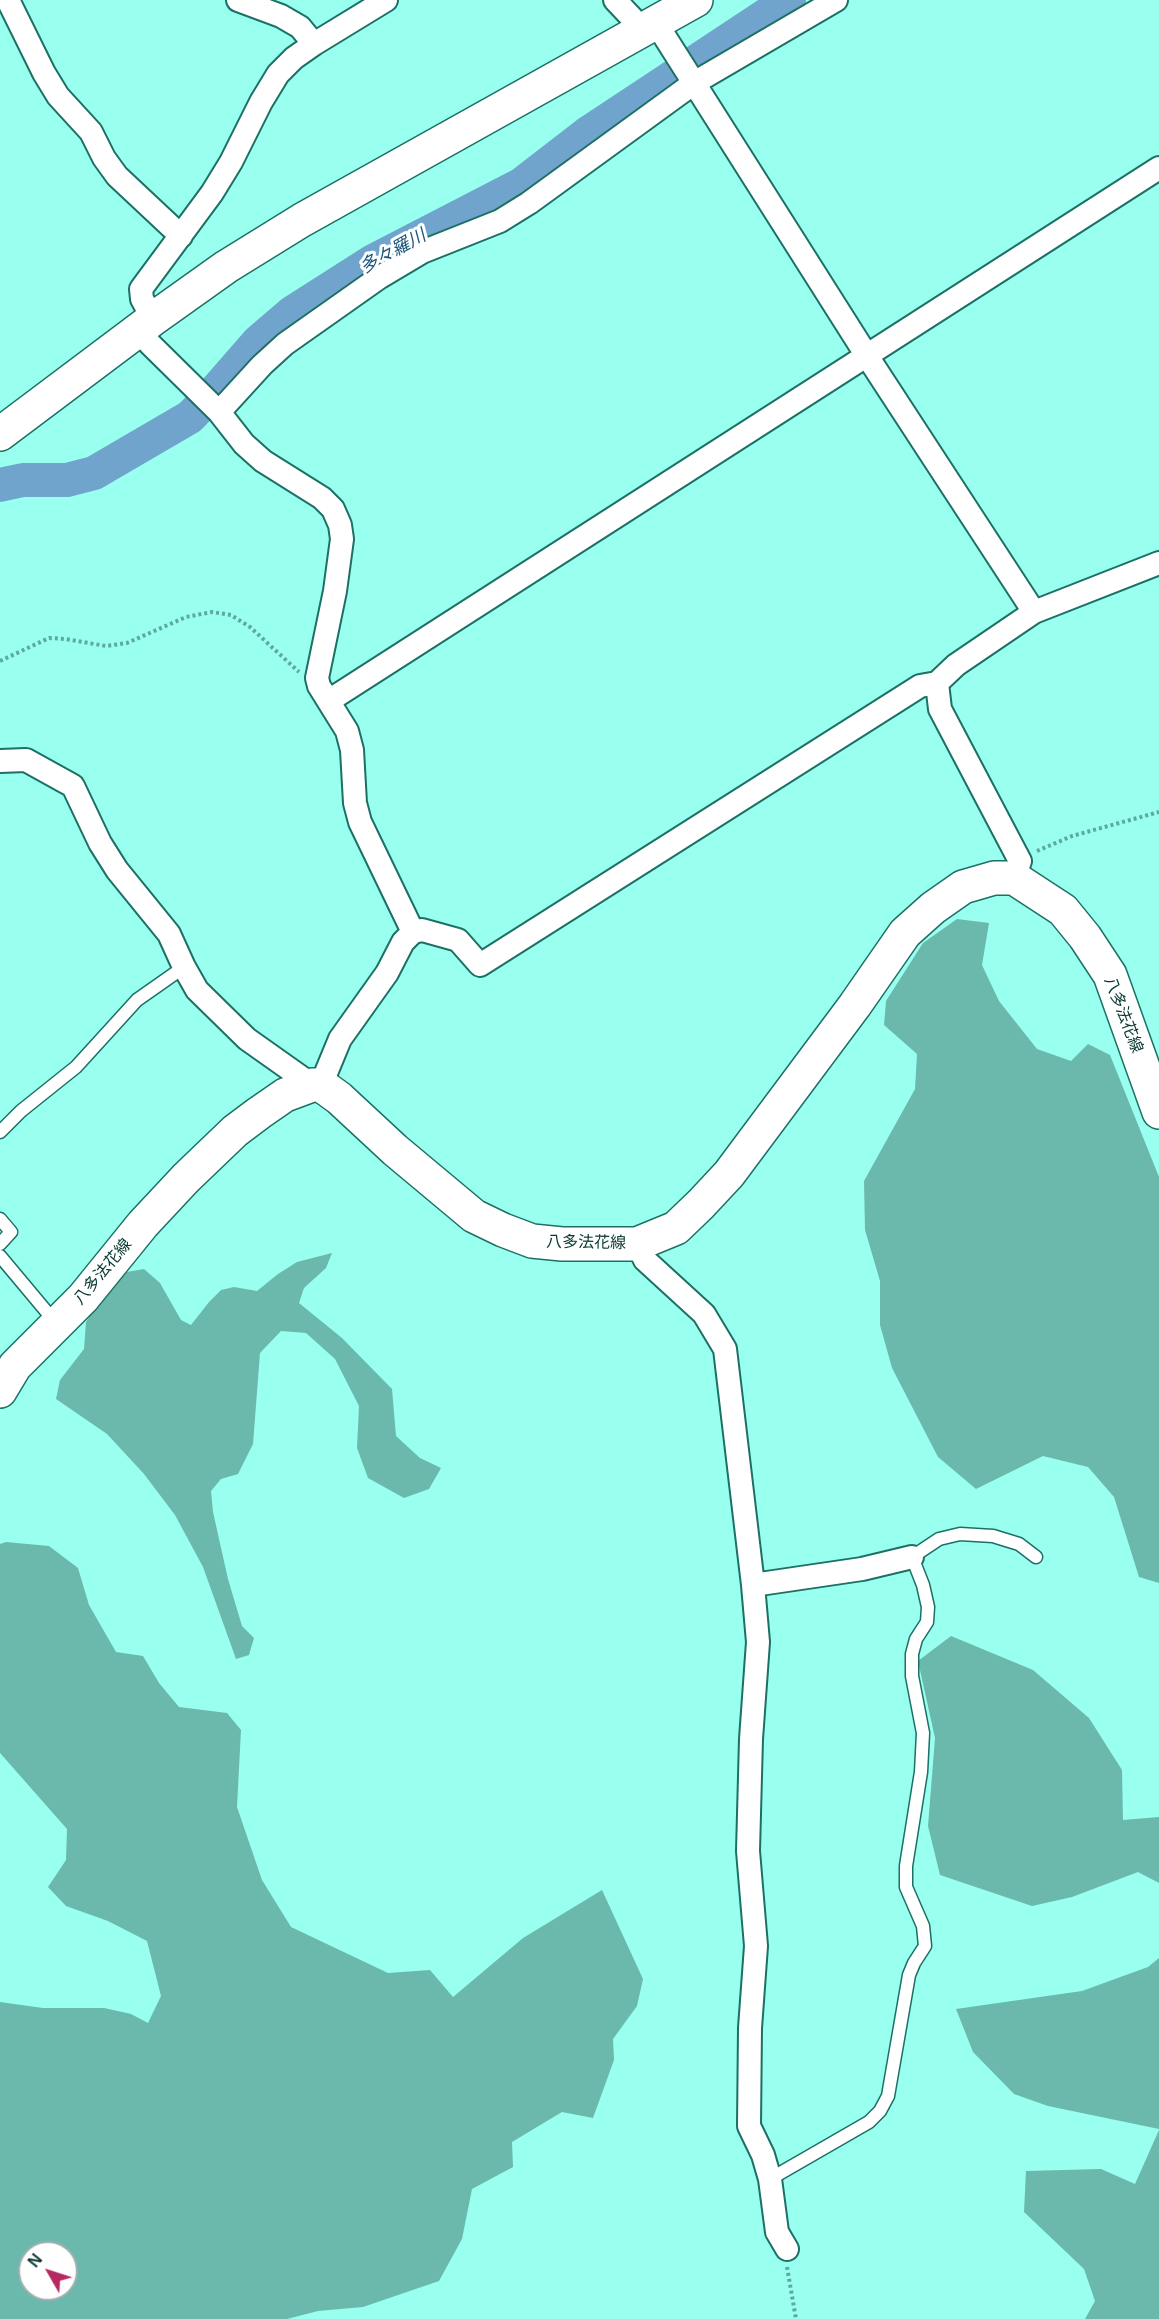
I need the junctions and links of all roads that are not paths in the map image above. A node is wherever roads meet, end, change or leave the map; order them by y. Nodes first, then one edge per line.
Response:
1 (8, 0) edge
2 (238, 0) edge
3 (386, 0) edge
4 (615, 0) edge
5 (696, 0) edge
6 (836, 0) edge
7 (648, 27) junction
8 (314, 44) junction
9 (687, 72) junction
10 (1159, 168) edge
11 (181, 236) junction
12 (146, 324) junction
13 (867, 356) junction
14 (211, 404) junction
15 (0, 434) edge
16 (1159, 563) edge
17 (1034, 612) junction
18 (937, 683) junction
19 (330, 700) junction
20 (0, 761) edge
21 (1017, 869) junction
22 (412, 932) junction
23 (184, 967) junction
24 (316, 1085) junction
25 (1158, 1105) edge
26 (0, 1132) edge
27 (0, 1219) edge
28 (0, 1244) edge
29 (637, 1244) junction
30 (0, 1256) edge
31 (57, 1324) junction
32 (0, 1390) edge
33 (912, 1557) junction
34 (1036, 1557) dead end
35 (753, 1585) junction
36 (770, 2179) junction
37 (787, 2249) road end

1 - 11 street
2 - 8 street
3 - 8 street
4 - 7 street
5 - 7 main road
6 - 9 street
7 - 9 street
7 - 12 main road
8 - 11 street
9 - 13 street
9 - 14 street
10 - 13 street
11 - 12 street
12 - 14 street
12 - 15 main road
13 - 17 street
13 - 19 street
14 - 19 street
16 - 17 street
17 - 18 street
18 - 21 street
18 - 22 street
19 - 22 street
20 - 23 street
21 - 25 main road, 八多法花線
21 - 29 main road, 八多法花線
22 - 24 street
23 - 24 street
23 - 26 lane
24 - 29 main road, 八多法花線
24 - 31 main road, 八多法花線
27 - 28 lane
29 - 35 street
30 - 31 lane
31 - 32 main road, 八多法花線
33 - 34 lane
33 - 35 street
33 - 36 lane
35 - 36 street
36 - 37 street

